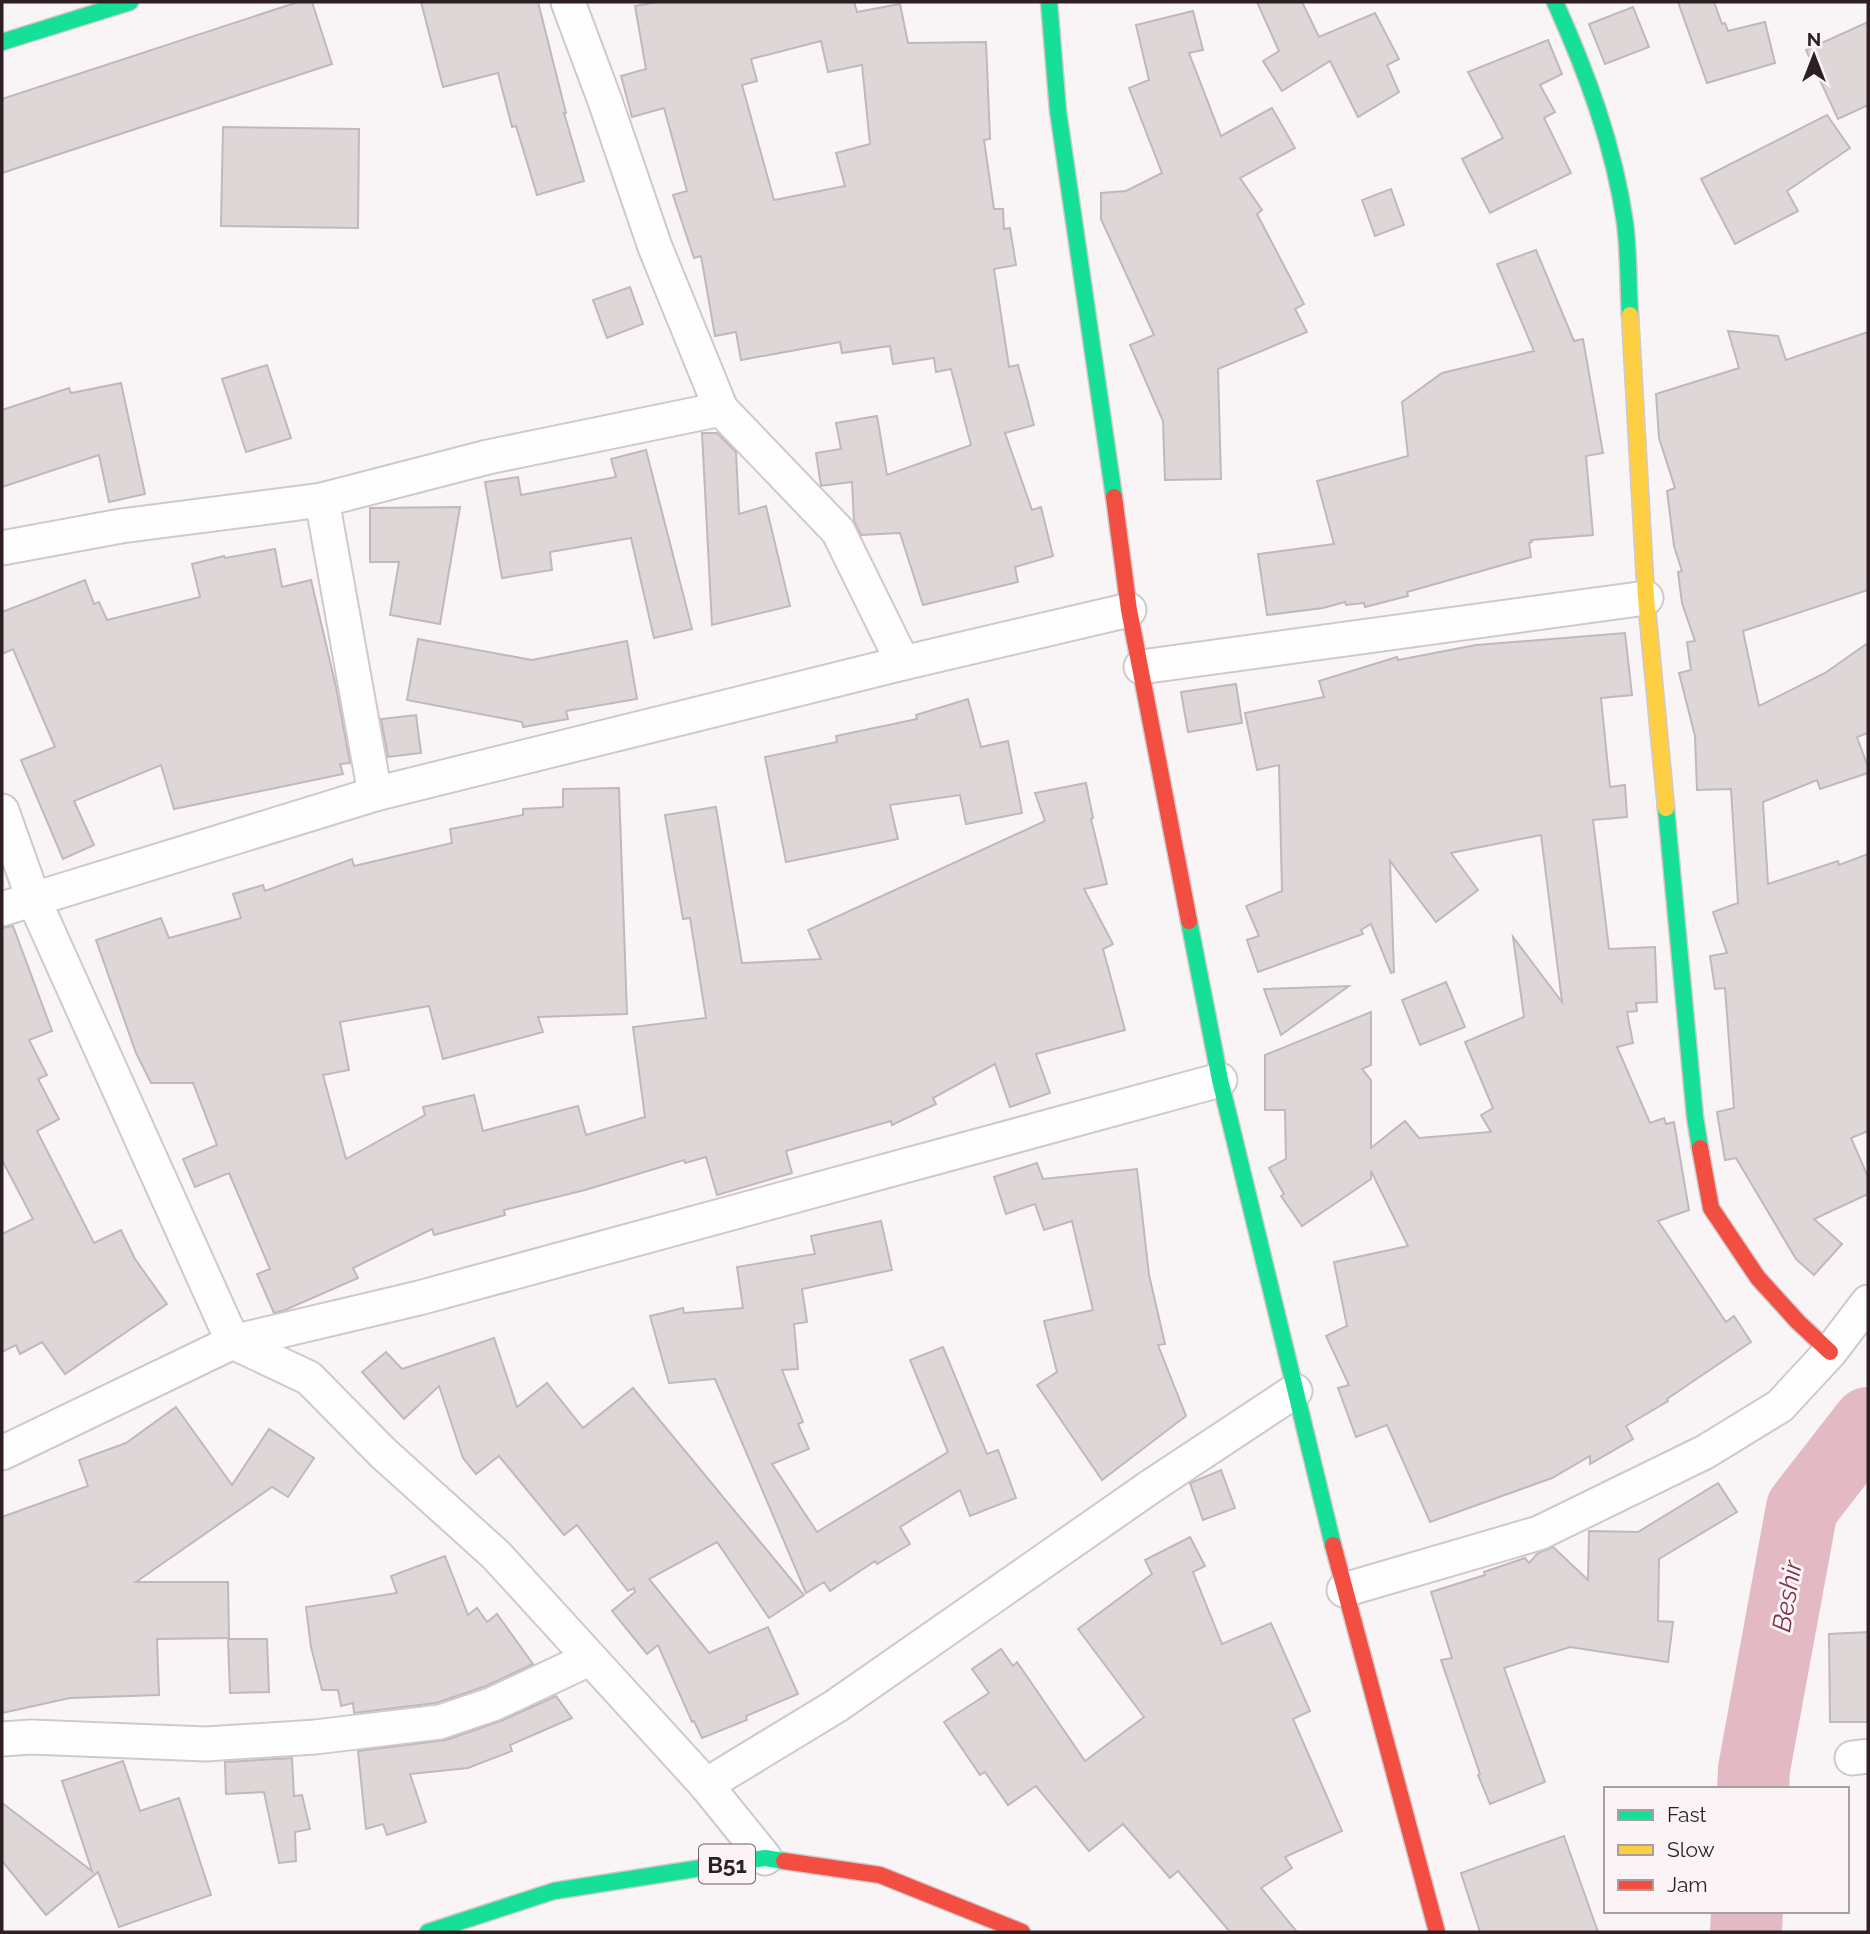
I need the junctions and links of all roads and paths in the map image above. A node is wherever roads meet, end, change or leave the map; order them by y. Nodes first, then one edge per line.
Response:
1 (130, 2) edge
2 (568, 2) edge
3 (1049, 2) edge
4 (1555, 2) edge
5 (2, 42) edge
6 (721, 409) junction
7 (321, 500) junction
8 (2, 548) edge
9 (1646, 598) junction
10 (1129, 610) junction
11 (903, 663) junction
12 (1141, 667) junction
13 (375, 794) junction
14 (2, 811) edge
15 (33, 898) junction
16 (2, 909) edge
17 (1220, 1080) junction
18 (1868, 1302) edge
19 (233, 1342) junction
20 (1830, 1352) junction
21 (1295, 1391) junction
22 (2, 1453) edge
23 (1344, 1590) junction
24 (589, 1659) junction
25 (2, 1739) edge
26 (706, 1785) junction
27 (765, 1858) junction
28 (428, 1932) edge
29 (1023, 1932) edge
30 (1437, 1932) edge

1 - 5 main road
2 - 6 street
3 - 10 main road
4 - 9 main road
6 - 7 street
6 - 11 street
7 - 8 street
7 - 13 street
9 - 12 street
9 - 20 main road
10 - 11 street
10 - 12 main road
11 - 13 street
12 - 17 main road
13 - 15 street
14 - 15 street
15 - 16 street
15 - 19 street
17 - 19 street
17 - 21 main road
18 - 20 street
19 - 22 street
19 - 24 street
20 - 23 street
21 - 23 main road
21 - 26 street
23 - 30 main road
24 - 25 street
24 - 26 street
26 - 27 street
27 - 28 main road, B51
27 - 29 main road, B51

